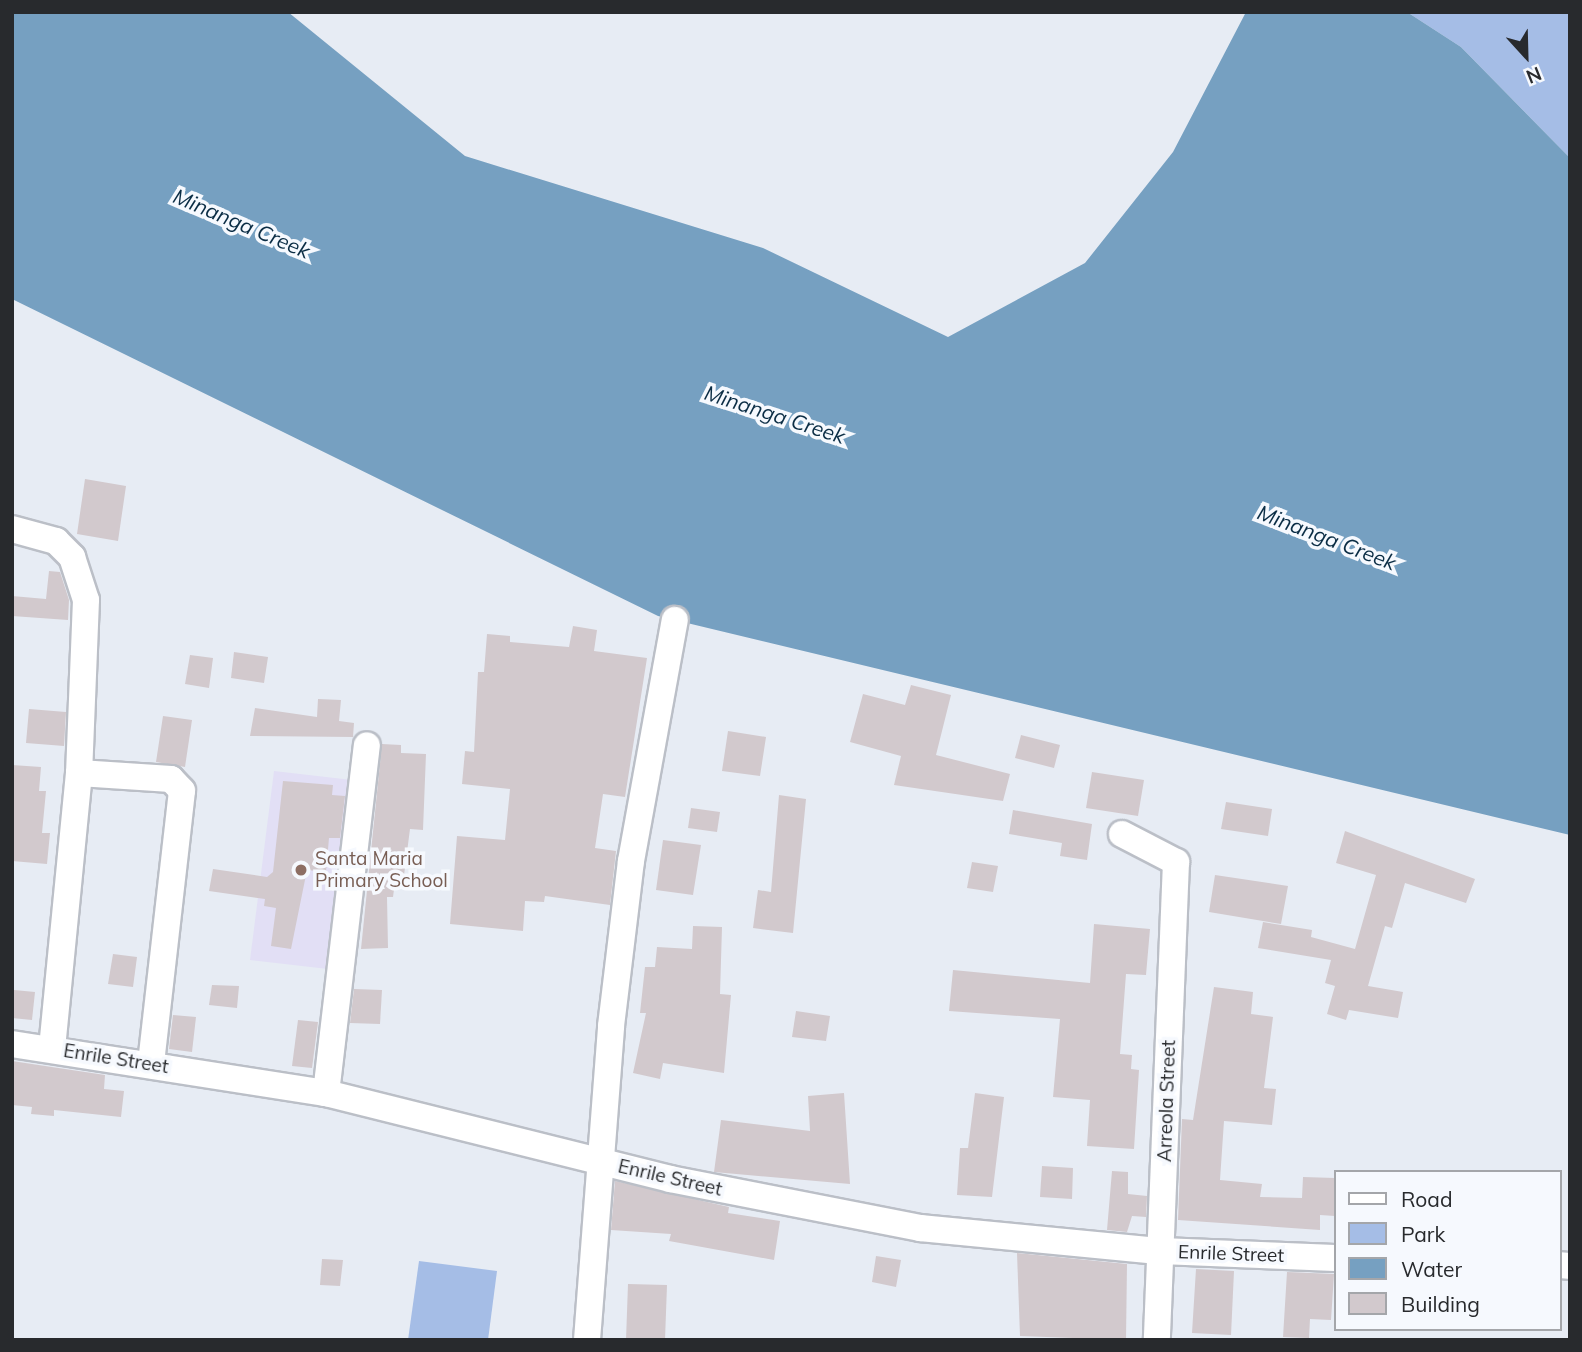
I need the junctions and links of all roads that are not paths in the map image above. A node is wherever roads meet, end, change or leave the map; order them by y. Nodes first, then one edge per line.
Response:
1 (12, 529) edge
2 (675, 620) dead end
3 (367, 744) dead end
4 (79, 773) junction
5 (1122, 834) dead end
6 (12, 1044) edge
7 (52, 1048) junction
8 (151, 1065) junction
9 (326, 1093) junction
10 (599, 1162) junction
11 (1161, 1251) junction
12 (1334, 1258) edge
13 (587, 1340) edge
14 (1157, 1340) edge

1 - 4 street
2 - 10 street
3 - 9 street
4 - 7 street
4 - 8 street
5 - 11 street, Arreola Street
6 - 7 street, Enrile Street
7 - 8 street, Enrile Street
8 - 9 street, Enrile Street
9 - 10 street, Enrile Street
10 - 11 street, Enrile Street
10 - 13 street
11 - 12 street, Enrile Street
11 - 14 street, Arreola Street

